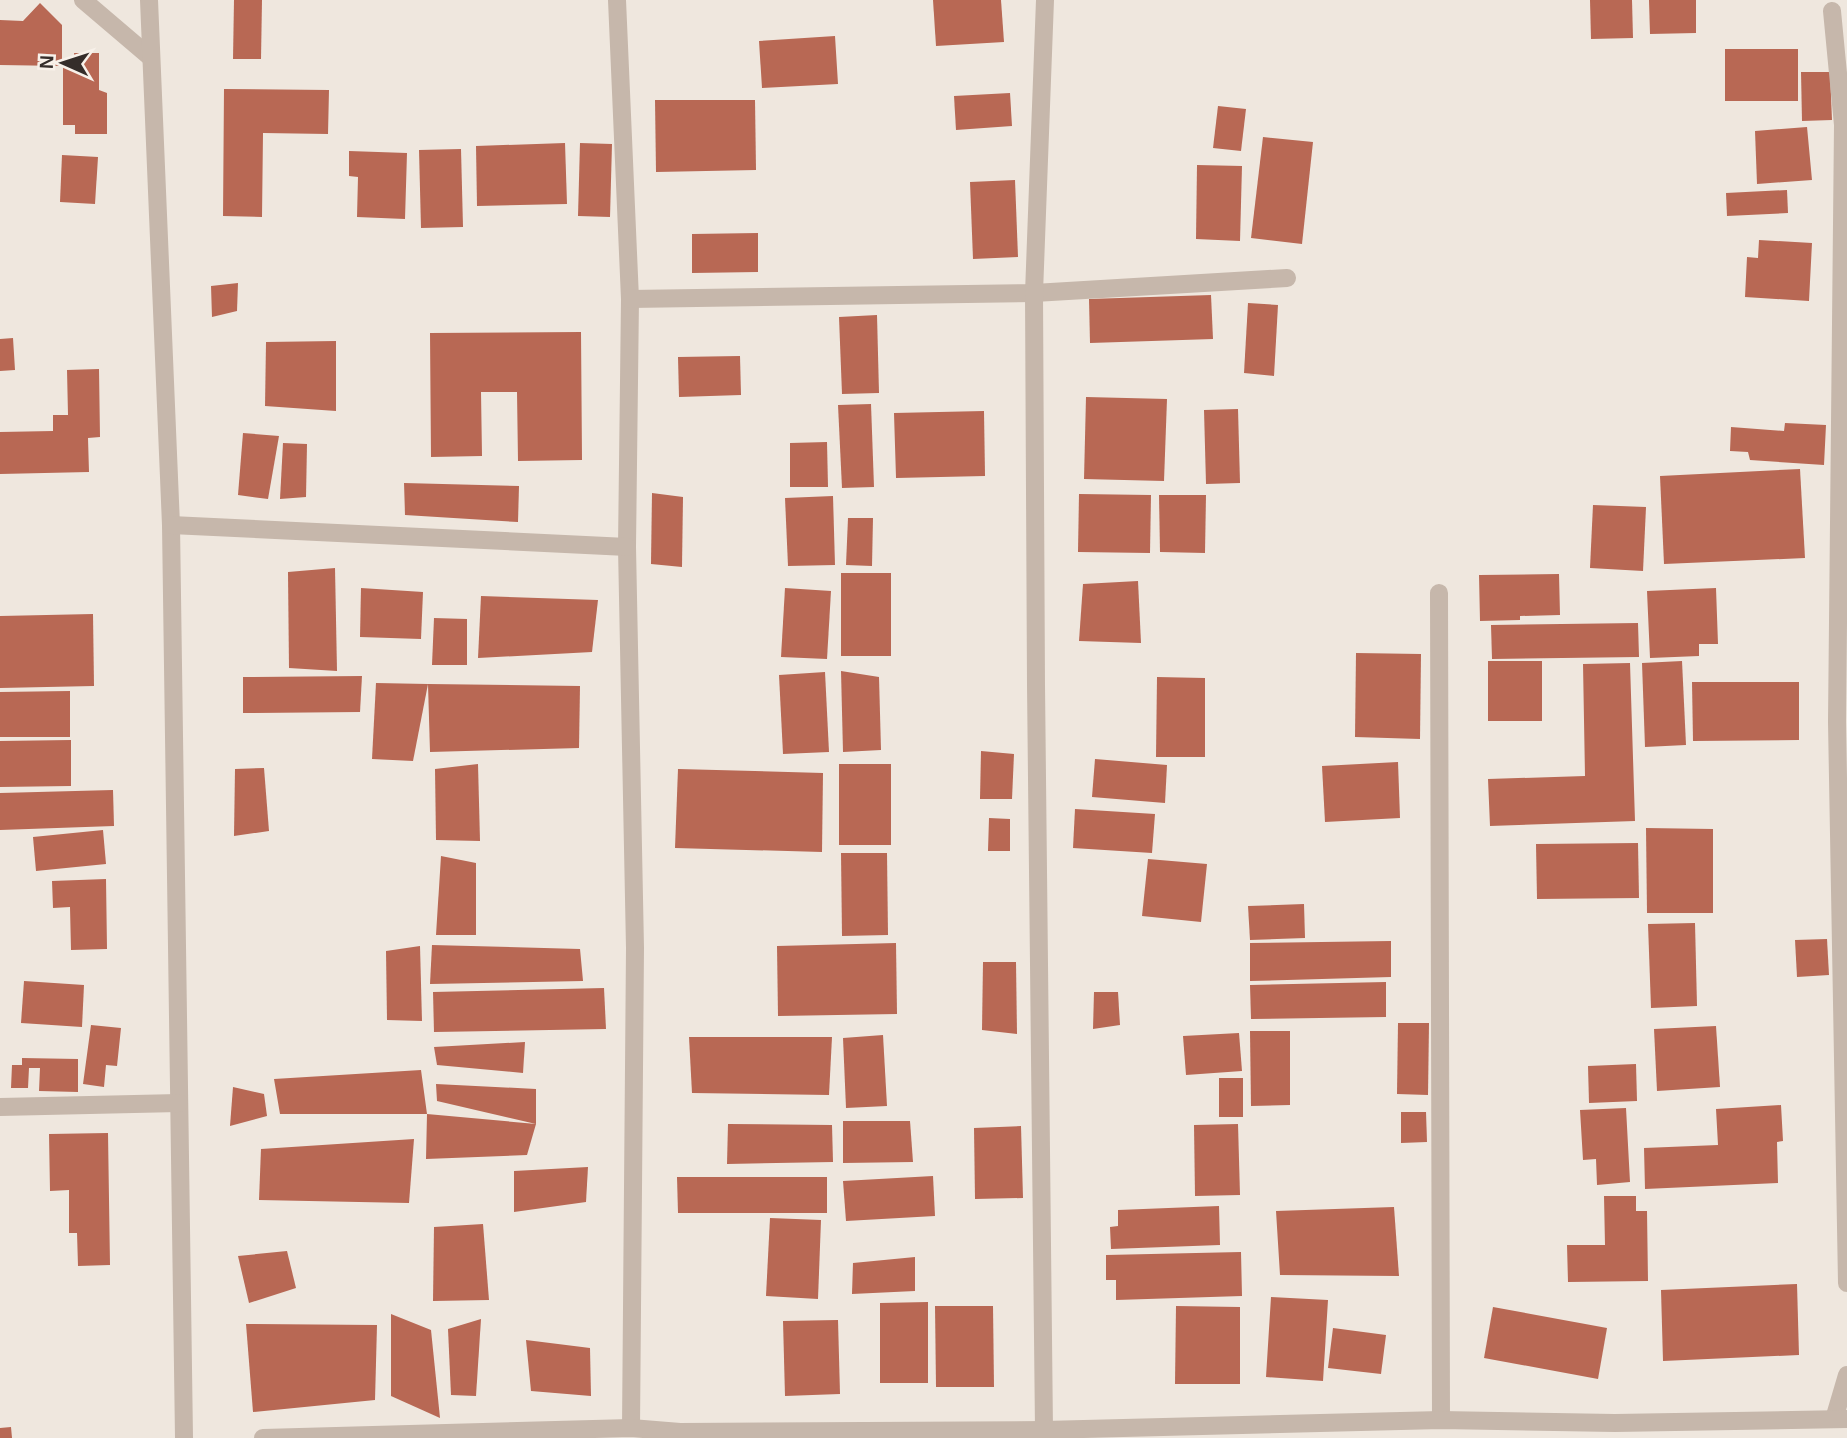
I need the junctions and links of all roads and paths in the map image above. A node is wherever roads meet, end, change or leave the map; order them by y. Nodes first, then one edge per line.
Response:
1 (83, 0) edge
2 (149, 0) edge
3 (618, 0) edge
4 (1045, 0) edge
5 (1832, 11) dead end
6 (150, 58) junction
7 (1287, 278) dead end
8 (1034, 293) junction
9 (630, 299) junction
10 (171, 525) junction
11 (627, 547) junction
12 (1439, 593) dead end
13 (1842, 721) edge
14 (179, 1103) junction
15 (0, 1107) edge
16 (1847, 1283) edge
17 (1847, 1375) edge
18 (1841, 1419) edge
19 (1441, 1420) junction
20 (631, 1428) junction
21 (1044, 1430) junction
22 (1301, 1431) edge
23 (184, 1438) edge
24 (263, 1438) edge

1 - 6 street
2 - 6 street
3 - 9 street
4 - 8 street
5 - 13 street
6 - 10 street
7 - 8 street
8 - 9 street
8 - 21 street
9 - 11 street
10 - 11 street
10 - 14 street
11 - 20 street
12 - 19 street
13 - 16 street
14 - 15 street
14 - 23 street
17 - 18 street
18 - 19 street
19 - 22 street
20 - 21 street
20 - 24 street
21 - 22 street

